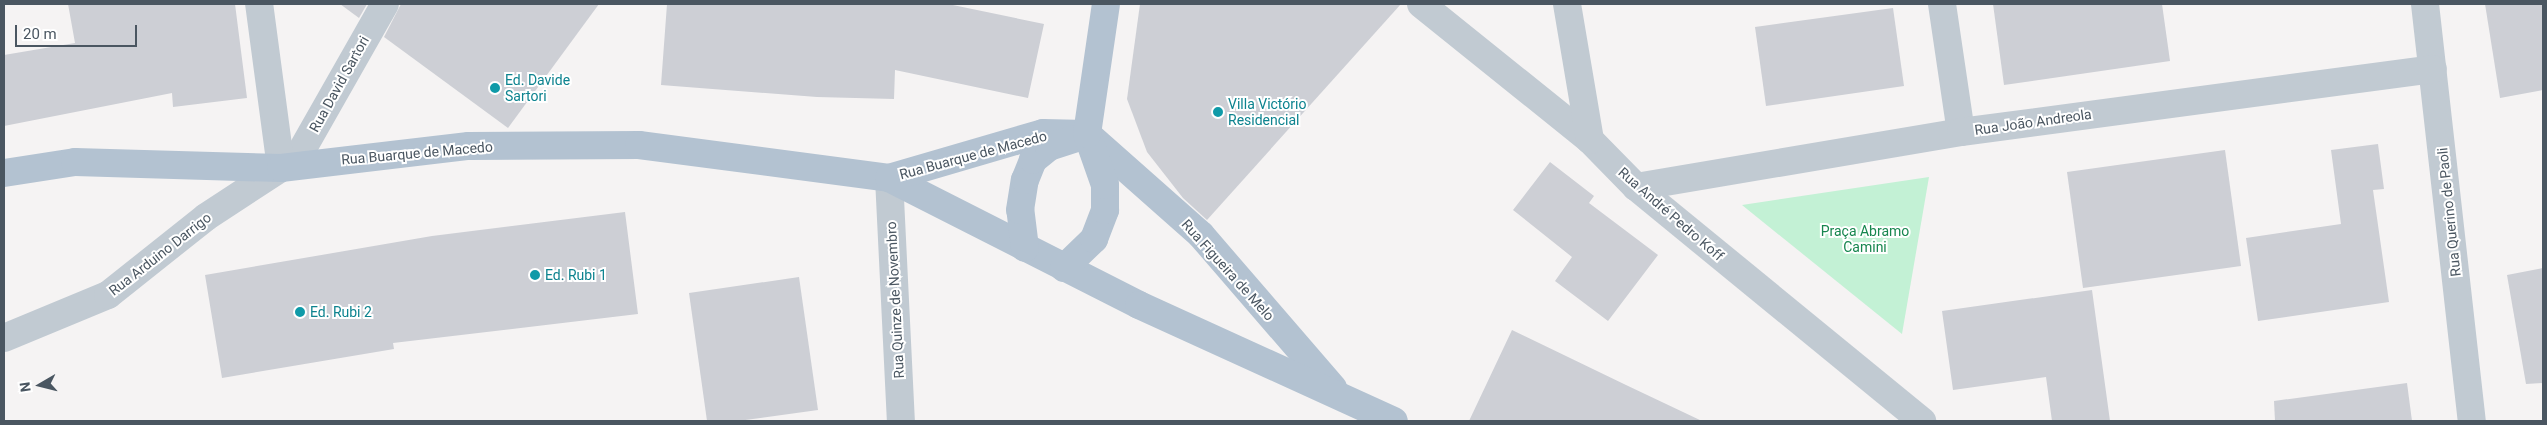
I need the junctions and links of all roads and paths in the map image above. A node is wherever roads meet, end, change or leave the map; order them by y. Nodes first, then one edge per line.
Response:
1 (259, 4) edge
2 (385, 4) edge
3 (1106, 4) edge
4 (1421, 4) edge
5 (1567, 4) edge
6 (1942, 4) edge
7 (2425, 4) edge
8 (2433, 69) junction
9 (1961, 132) junction
10 (1087, 134) junction
11 (1590, 140) junction
12 (288, 166) junction
13 (4, 173) edge
14 (889, 178) junction
15 (1636, 187) junction
16 (1025, 248) junction
17 (1064, 268) junction
18 (4, 338) edge
19 (1338, 394) junction
20 (901, 421) edge
21 (1394, 421) edge
22 (1922, 421) edge
23 (2472, 421) edge

1 - 12 street
2 - 12 street, Rua David Sartori
3 - 10 main road
4 - 11 street, Rua André Pedro Koff
5 - 11 street
6 - 9 street
7 - 8 street, Rua Querino de Paoli
8 - 9 street, Rua João Andreola
8 - 23 street, Rua Querino de Paoli
9 - 15 street, Rua João Andreola
10 - 14 main road, Rua Buarque de Macedo
10 - 16 main road, Rua Buarque de Macedo
10 - 17 main road
10 - 19 main road, Rua Figueira de Melo
11 - 15 street, Rua André Pedro Koff
12 - 13 main road, Rua Buarque de Macedo
12 - 14 main road, Rua Buarque de Macedo
12 - 18 street, Rua Arduino Darrigo
14 - 16 main road, Rua Buarque de Macedo
14 - 20 street, Rua Quinze de Novembro
15 - 22 street, Rua André Pedro Koff
16 - 17 main road, Rua Buarque de Macedo
17 - 19 main road, Rua Figueira de Melo
19 - 21 main road, Rua Figueira de Melo

